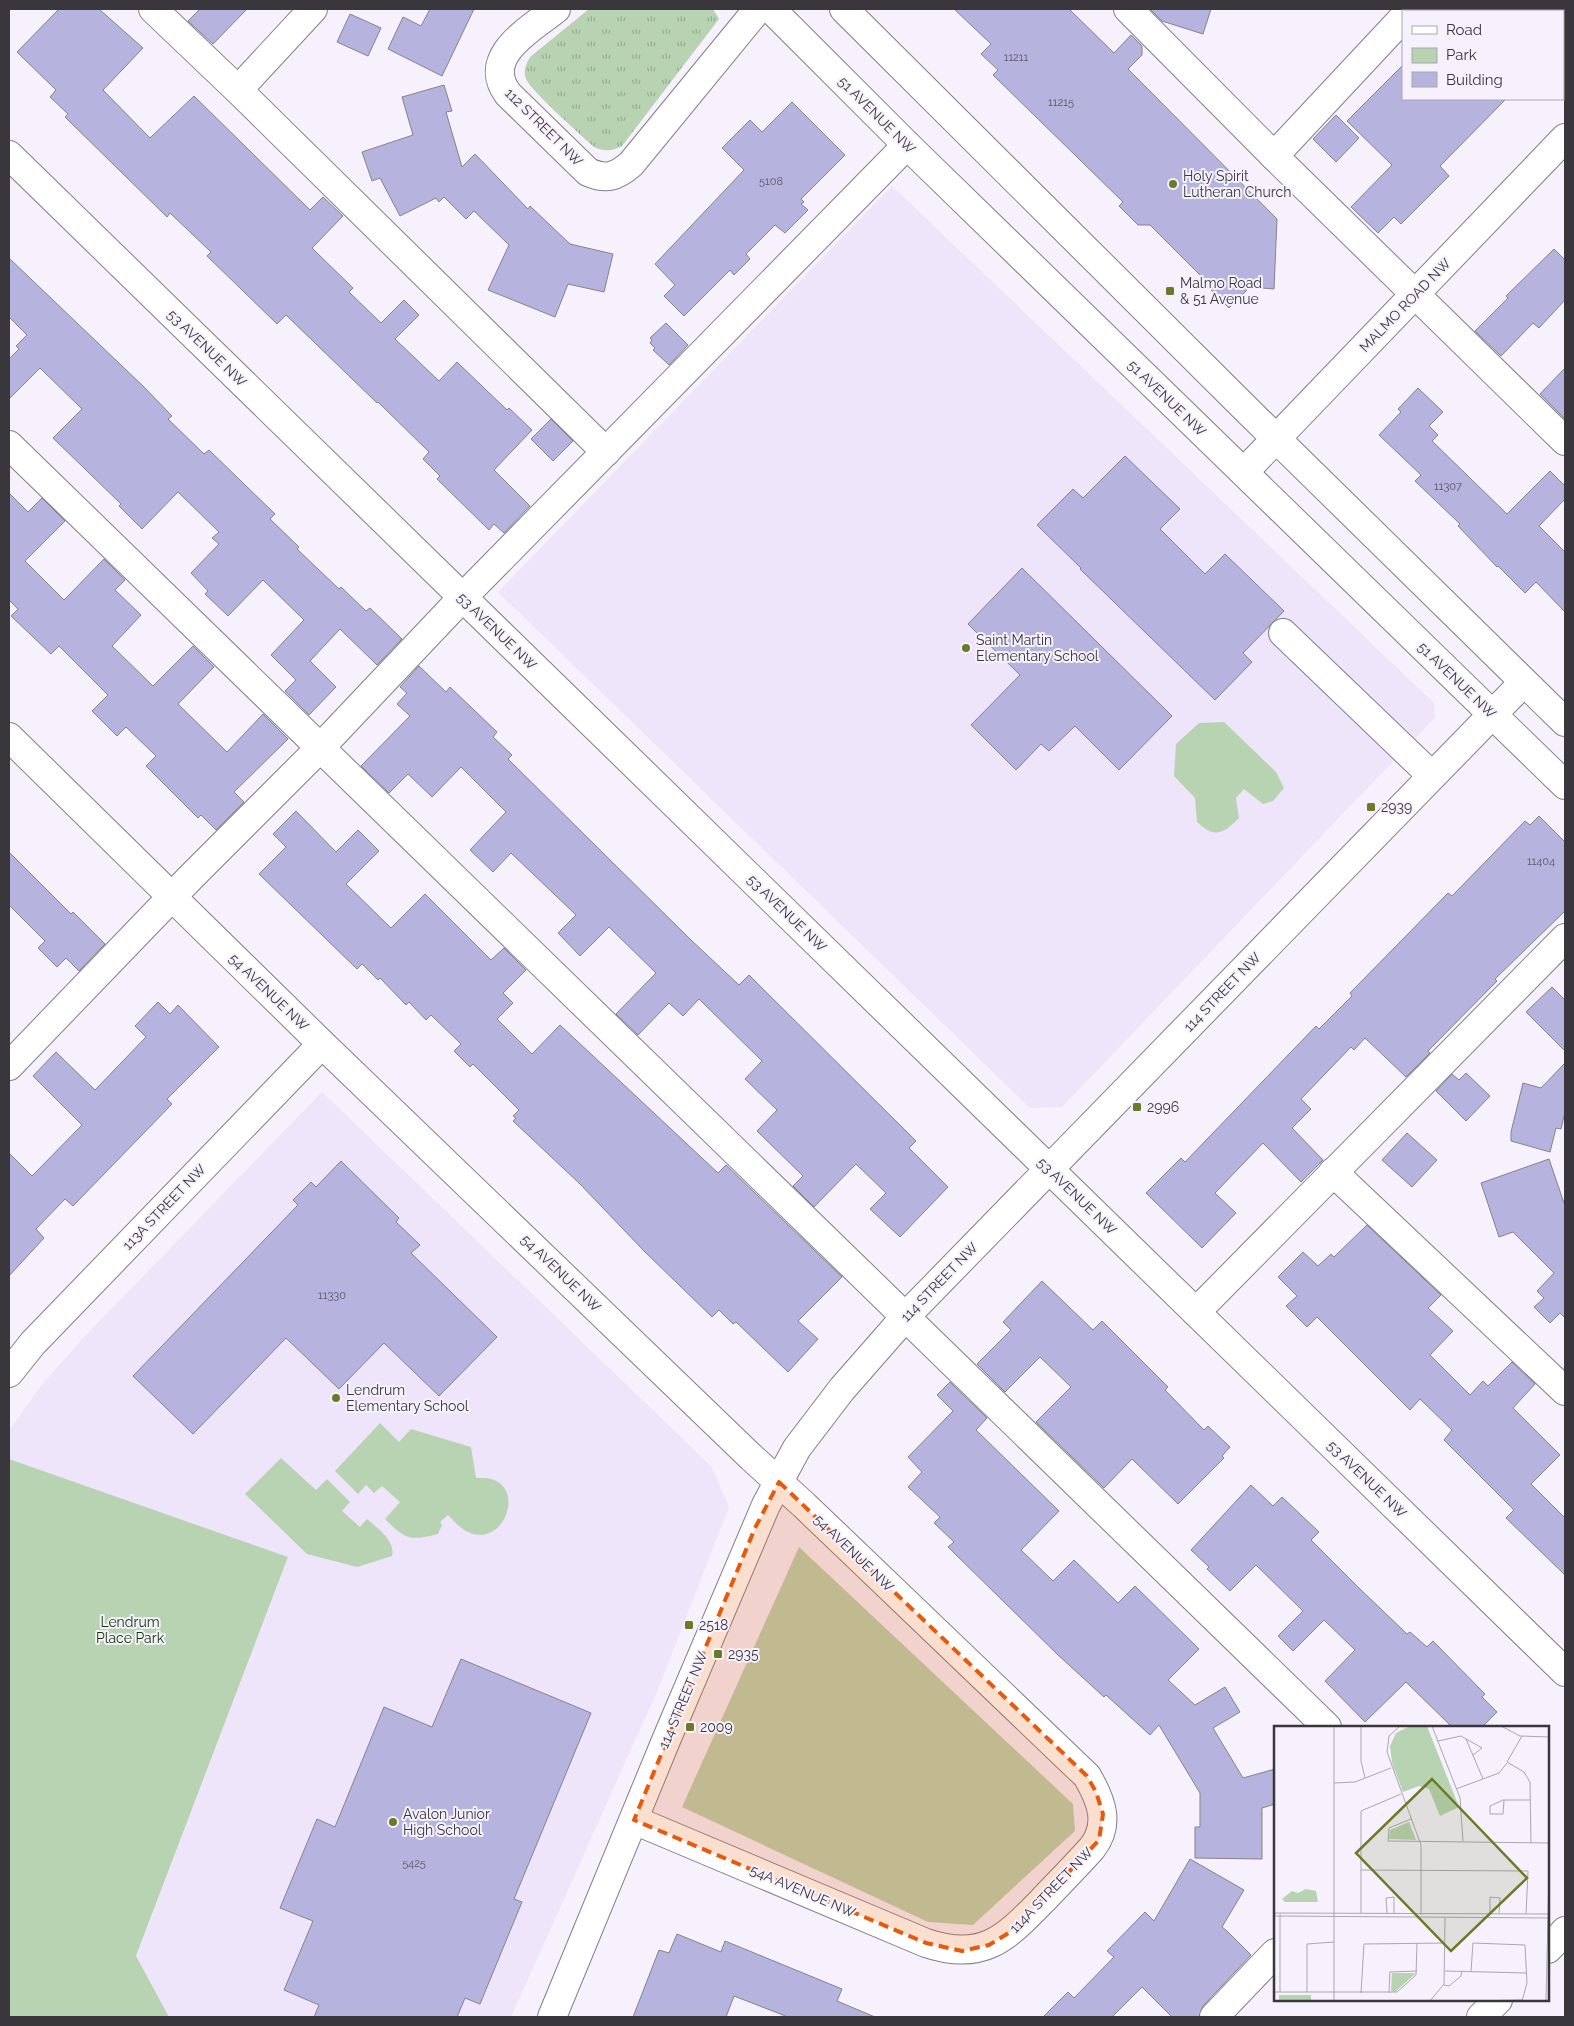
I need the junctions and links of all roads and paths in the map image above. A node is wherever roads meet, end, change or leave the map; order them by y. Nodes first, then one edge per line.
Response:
1 (153, 9) edge
2 (313, 9) edge
3 (556, 9) edge
4 (758, 9) edge
5 (771, 9) edge
6 (844, 9) edge
7 (1128, 9) edge
8 (1402, 19) edge
9 (238, 90) junction
10 (907, 145) junction
11 (1561, 150) edge
12 (9, 155) edge
13 (1274, 156) junction
14 (1416, 295) junction
15 (1276, 438) junction
16 (1565, 441) edge
17 (9, 444) edge
18 (606, 452) junction
19 (1244, 472) junction
20 (462, 598) junction
21 (1283, 633) dead end
22 (1524, 682) junction
23 (1492, 714) junction
24 (1565, 722) edge
25 (9, 737) edge
26 (320, 748) junction
27 (1431, 775) junction
28 (1565, 785) edge
29 (172, 896) junction
30 (1565, 938) edge
31 (322, 1044) junction
32 (14, 1051) edge
33 (1050, 1169) junction
34 (1333, 1172) junction
35 (1196, 1312) junction
36 (906, 1316) junction
37 (9, 1373) edge
38 (1565, 1391) edge
39 (779, 1482) junction
40 (1562, 1662) edge
41 (1326, 1726) edge
42 (1103, 1814) joint
43 (634, 1820) junction
44 (976, 1949) joint
45 (1274, 1954) edge
46 (1497, 2001) edge
47 (559, 2015) edge
48 (1214, 2017) edge
49 (1481, 2017) edge

1 - 9 street
2 - 9 street
3 - 4 street, 112 STREET NW
5 - 10 street, 51 AVENUE NW
6 - 15 street
7 - 13 street
8 - 13 street
9 - 18 street
10 - 18 street
10 - 19 street, 51 AVENUE NW
11 - 14 street, MALMO ROAD NW
12 - 20 street, 53 AVENUE NW
13 - 14 street
14 - 15 street, MALMO ROAD NW
14 - 16 street
15 - 19 street, MALMO ROAD NW
15 - 22 street
17 - 26 street
18 - 20 street
19 - 23 street, 51 AVENUE NW
20 - 26 street
20 - 33 street, 53 AVENUE NW
21 - 27 street
22 - 23 street, 114 STREET NW
22 - 24 street
23 - 27 street, 114 STREET NW
23 - 28 street, 51 AVENUE NW
25 - 29 street, 54 AVENUE NW
26 - 29 street
26 - 36 street
27 - 33 street, 114 STREET NW
29 - 31 street, 54 AVENUE NW
29 - 32 street
30 - 34 street
31 - 37 street, 113A STREET NW
31 - 39 street, 54 AVENUE NW
33 - 35 street, 53 AVENUE NW
33 - 36 street, 114 STREET NW
34 - 35 street
34 - 38 street
35 - 40 street, 53 AVENUE NW
36 - 39 street, 114 STREET NW
36 - 41 street
39 - 42 street, 54 AVENUE NW
39 - 43 street, 114 STREET NW
42 - 44 street, 114A STREET NW
43 - 44 street, 54A AVENUE NW
43 - 47 street, 114 STREET NW
45 - 48 street
46 - 49 street

